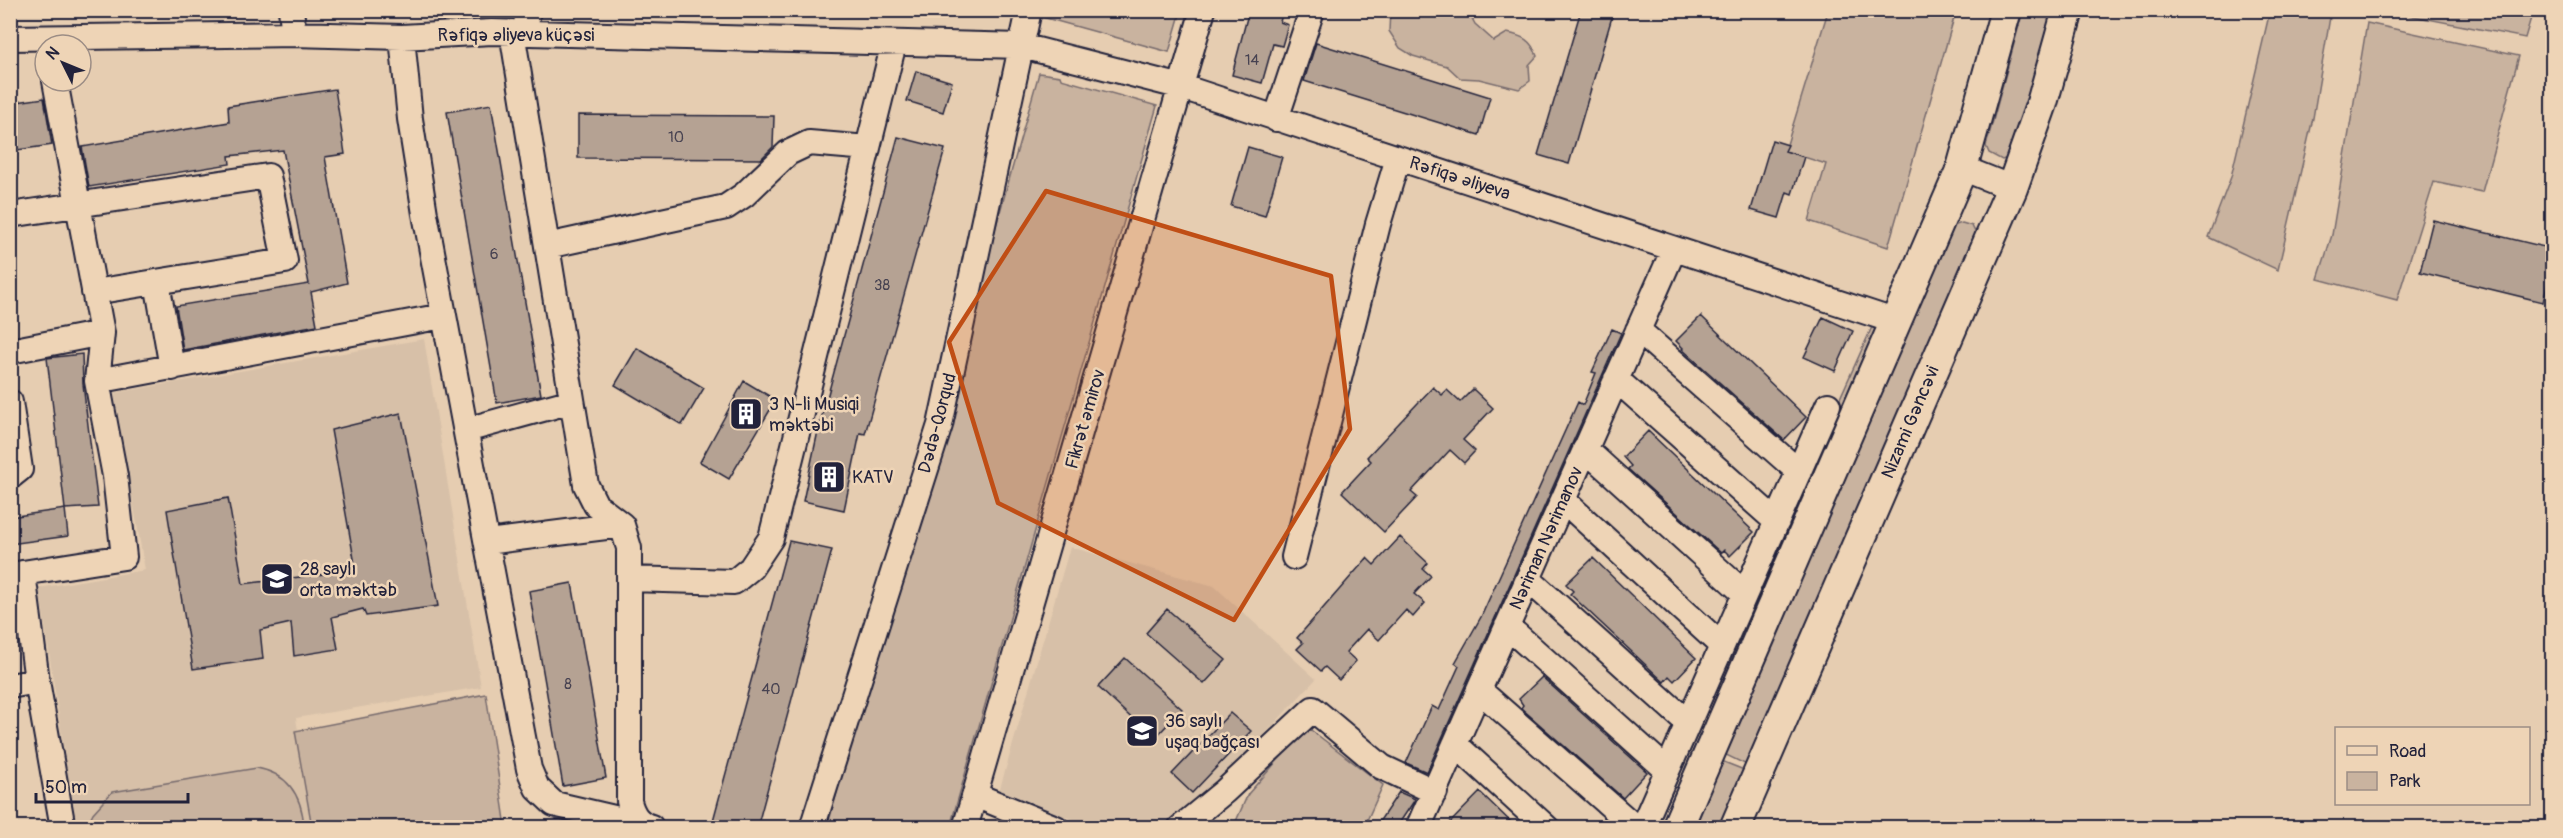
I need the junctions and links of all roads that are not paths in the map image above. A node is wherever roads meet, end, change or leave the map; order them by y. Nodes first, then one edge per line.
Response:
1 (1029, 10) edge
2 (1203, 10) edge
3 (1312, 10) edge
4 (2006, 10) edge
5 (2068, 10) edge
6 (293, 22) edge
7 (522, 25) edge
8 (402, 37) junction
9 (10, 38) edge
10 (93, 38) edge
11 (33, 40) edge
12 (894, 43) junction
13 (1022, 46) junction
14 (1182, 87) junction
15 (57, 93) edge
16 (1276, 119) junction
17 (868, 148) junction
18 (1398, 158) junction
19 (1962, 168) junction
20 (2012, 188) junction
21 (76, 205) junction
22 (10, 215) edge
23 (547, 246) junction
24 (1674, 249) junction
25 (157, 282) junction
26 (94, 292) junction
27 (442, 316) junction
28 (1894, 321) junction
29 (1638, 330) junction
30 (102, 333) junction
31 (10, 351) edge
32 (172, 368) junction
33 (1616, 379) junction
34 (97, 381) junction
35 (10, 402) edge
36 (572, 402) junction
37 (1828, 405) dead end
38 (466, 430) junction
39 (1585, 449) junction
40 (1799, 472) junction
41 (10, 477) edge
42 (1563, 500) junction
43 (1777, 522) junction
44 (622, 525) junction
45 (487, 542) junction
46 (1294, 557) dead end
47 (17, 574) edge
48 (628, 579) junction
49 (1528, 579) junction
50 (1745, 594) junction
51 (1507, 626) junction
52 (1722, 646) junction
53 (37, 681) junction
54 (10, 686) edge
55 (1479, 690) junction
56 (1688, 723) junction
57 (1455, 744) junction
58 (1667, 771) junction
59 (1435, 792) junction
60 (975, 795) junction
61 (648, 826) edge
62 (63, 828) edge
63 (812, 828) edge
64 (965, 828) edge
65 (1056, 828) edge
66 (1180, 828) edge
67 (1418, 828) edge
68 (1547, 828) edge
69 (1636, 828) edge
70 (1642, 828) edge
71 (1677, 828) edge
72 (1735, 828) edge

1 - 13 street, Dədə-Qorqud
2 - 14 street, Fikrət Əmirov
3 - 16 street
4 - 19 main road
5 - 20 main road, Nizami Gəncəvi
6 - 8 street, Rəfiqə Əliyeva küçəsi
6 - 10 street, Rəfiqə Əliyeva küçəsi
7 - 8 street, Rəfiqə Əliyeva küçəsi
7 - 12 street, Rəfiqə Əliyeva küçəsi
7 - 23 street
8 - 27 street
9 - 11 street, Rəfiqə Əliyeva küçəsi
12 - 13 street, Rəfiqə Əliyeva küçəsi
12 - 17 street
13 - 14 street, Rəfiqə Əliyeva
13 - 63 street, Dədə-Qorqud
14 - 16 street, Rəfiqə Əliyeva
14 - 60 street, Fikrət Əmirov
15 - 21 street
16 - 18 street, Rəfiqə Əliyeva
17 - 23 street
17 - 48 street
18 - 24 street, Rəfiqə Əliyeva
18 - 46 street
19 - 20 street
19 - 28 main road
20 - 72 main road, Nizami Gəncəvi
21 - 22 street
21 - 25 street
21 - 26 street
23 - 36 street
24 - 28 street, Rəfiqə Əliyeva
24 - 29 street, Nəriman Nərimanov
25 - 26 street
25 - 32 street
26 - 30 street
27 - 32 street
27 - 38 street
28 - 71 main road
29 - 33 street, Nəriman Nərimanov
29 - 40 street
30 - 31 street
30 - 34 street
32 - 34 street
33 - 39 street, Nəriman Nərimanov
33 - 43 street
34 - 47 street
35 - 41 street
36 - 38 street
36 - 44 street
37 - 40 street
38 - 45 street
39 - 42 street, Nəriman Nərimanov
39 - 50 street
40 - 43 street
42 - 49 street, Nəriman Nərimanov
42 - 52 street
43 - 50 street
44 - 45 street
44 - 48 street
45 - 61 street
47 - 53 street
48 - 61 street
49 - 51 street, Nəriman Nərimanov
49 - 56 street
50 - 52 street
51 - 55 street, Nəriman Nərimanov
51 - 58 street
52 - 56 street
53 - 54 street
53 - 62 street
55 - 57 street, Nəriman Nərimanov
55 - 69 street
56 - 58 street
57 - 59 street, Nəriman Nərimanov
57 - 68 street
58 - 70 street
59 - 66 street
59 - 67 street, Nəriman Nərimanov
60 - 64 street, Fikrət Əmirov
60 - 65 street

